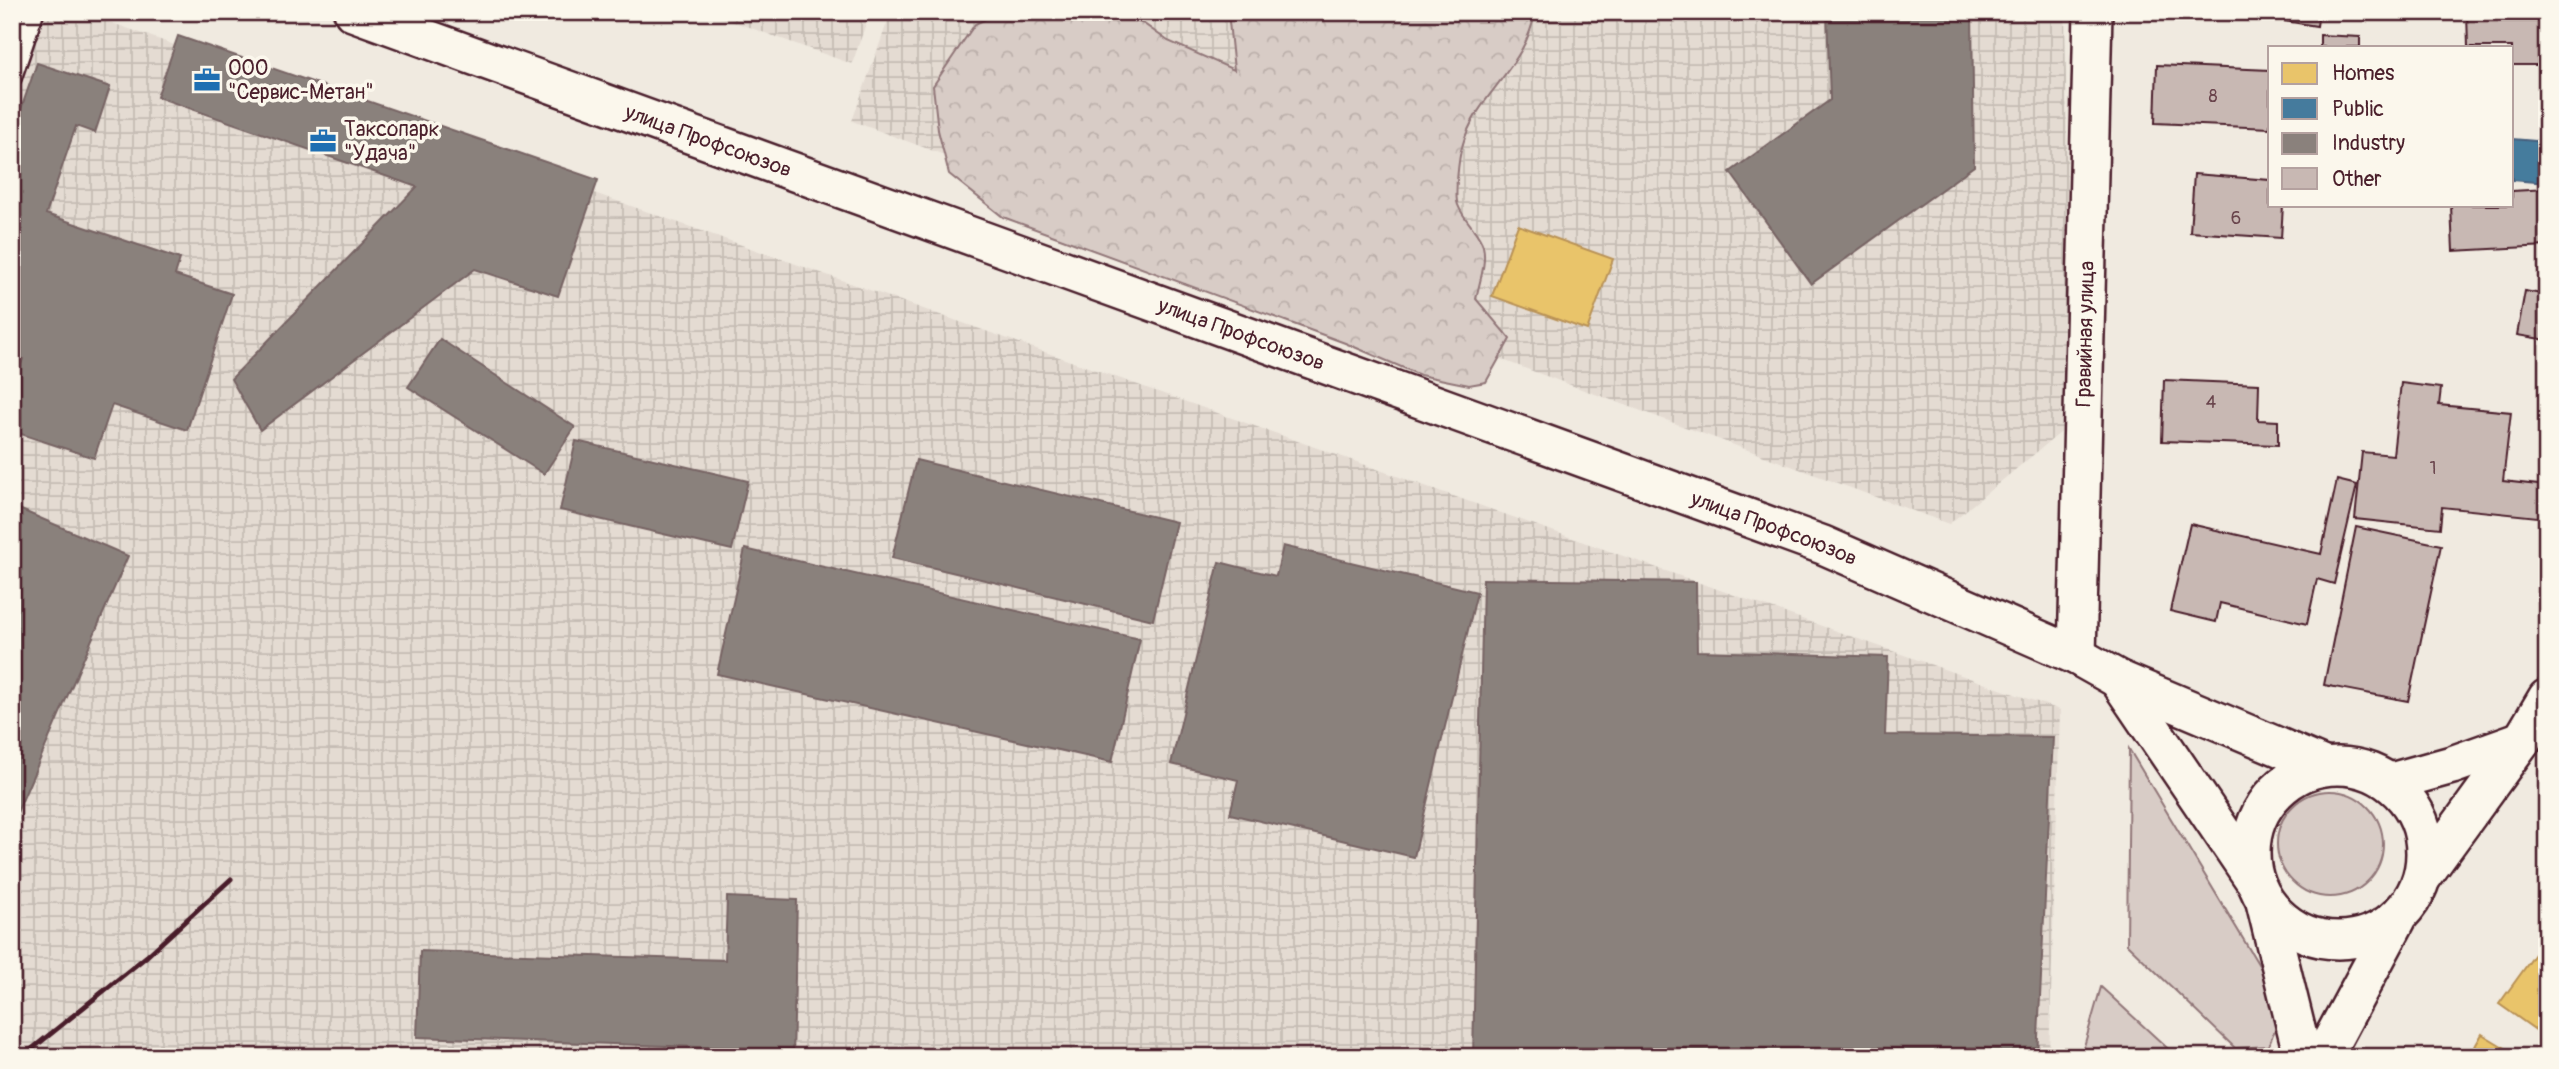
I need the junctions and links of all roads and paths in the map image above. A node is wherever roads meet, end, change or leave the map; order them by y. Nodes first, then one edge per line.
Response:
1 (34, 12) edge
2 (354, 12) edge
3 (2093, 12) edge
4 (12, 77) edge
5 (2077, 656) junction
6 (2118, 679) junction
7 (2547, 698) edge
8 (2532, 739) edge
9 (2323, 766) junction
10 (2391, 782) junction
11 (2423, 876) junction
12 (2259, 891) junction
13 (2397, 919) junction
14 (2303, 1057) edge
15 (2323, 1057) edge

1 - 4 lane
2 - 5 street, улица Профсоюзов
3 - 5 street, Гравийная улица
5 - 6 street, улица Профсоюзов
6 - 9 street, улица Профсоюзов
6 - 12 street, улица Профсоюзов
7 - 8 street
8 - 10 street
8 - 11 street
9 - 10 street
9 - 12 street
10 - 11 street
11 - 13 street
12 - 13 street
12 - 14 street
13 - 15 street

